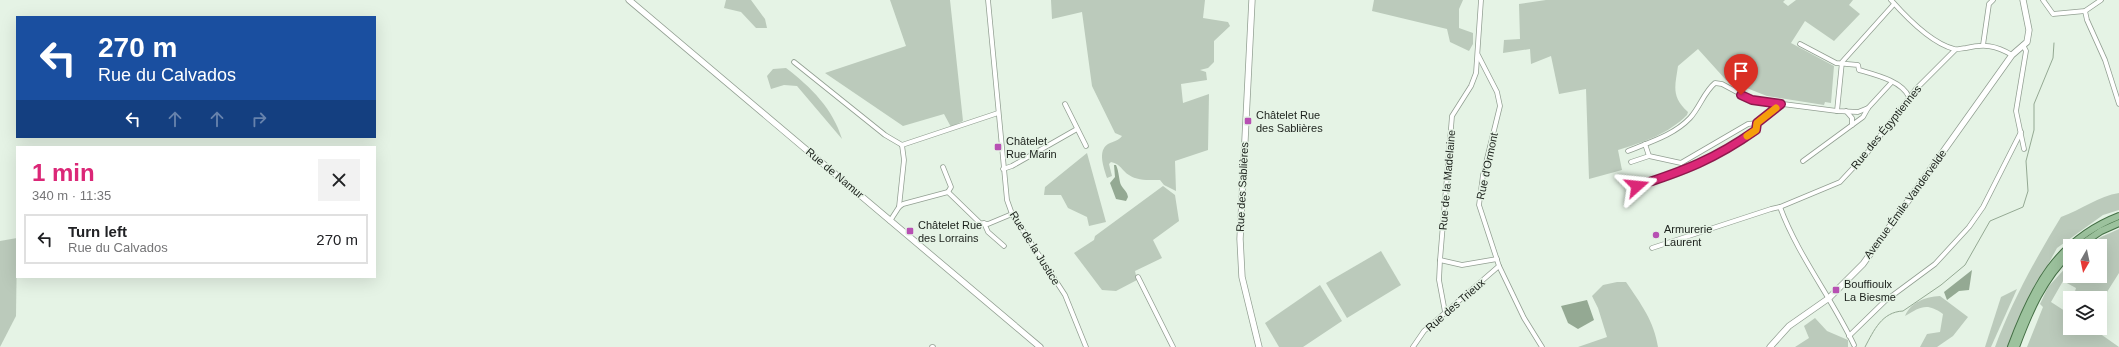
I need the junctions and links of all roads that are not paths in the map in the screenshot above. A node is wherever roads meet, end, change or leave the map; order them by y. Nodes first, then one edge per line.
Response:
1 (630, 0) edge
2 (988, 0) edge
3 (1252, 0) edge
4 (1481, 0) edge
5 (1993, 0) edge
6 (2023, 0) edge
7 (2043, 0) edge
8 (2101, 0) edge
9 (1893, 2) edge
10 (2085, 11) junction
11 (1800, 44) dead end
12 (1983, 45) junction
13 (2023, 45) junction
14 (1955, 50) junction
15 (1478, 55) junction
16 (2012, 55) junction
17 (794, 62) dead end
18 (1842, 62) junction
19 (1891, 82) junction
20 (1909, 98) junction
21 (1065, 104) dead end
22 (1781, 104) junction
23 (2119, 104) edge
24 (1868, 108) junction
25 (1837, 111) junction
26 (1846, 111) junction
27 (998, 113) junction
28 (1757, 123) junction
29 (1852, 125) junction
30 (1077, 129) junction
31 (2020, 132) junction
32 (1645, 144) junction
33 (902, 145) junction
34 (1086, 146) dead end
35 (2024, 150) dead end
36 (1628, 151) dead end
37 (1650, 156) junction
38 (1803, 161) dead end
39 (1631, 162) dead end
40 (943, 167) dead end
41 (1003, 168) junction
42 (1637, 186) dead end
43 (948, 192) junction
44 (899, 207) junction
45 (1780, 208) junction
46 (1012, 214) junction
47 (2119, 216) edge
48 (890, 221) junction
49 (984, 223) junction
50 (2119, 223) edge
51 (2089, 239) edge
52 (1004, 246) dead end
53 (1652, 248) dead end
54 (1497, 259) junction
55 (1440, 260) junction
56 (2063, 261) edge
57 (1499, 266) junction
58 (1138, 277) dead end
59 (1829, 298) junction
60 (1445, 312) junction
61 (1849, 336) junction
62 (1854, 345) dead end
63 (1040, 347) edge
64 (1086, 347) edge
65 (1173, 347) edge
66 (1259, 347) edge
67 (1413, 347) edge
68 (1542, 347) edge
69 (1770, 347) edge
70 (2011, 347) edge
71 (2016, 347) edge

1 - 48 main road, Rue de Namur
2 - 27 street, Rue de la Justice
3 - 66 main road, Rue des Sablières
4 - 15 street
5 - 12 street
6 - 13 main road
7 - 10 street
8 - 10 street
9 - 14 street
9 - 18 street
10 - 23 street
11 - 18 street
12 - 14 street
12 - 16 street
13 - 16 main road, Avenue Émile Vandervelde
13 - 31 street
14 - 20 street, Rue des Égyptiennes
15 - 54 street, Rue d'Ormont
15 - 55 street, Rue de la Madelaine
16 - 59 main road, Avenue Émile Vandervelde
17 - 33 street
18 - 19 street
18 - 25 street
19 - 20 street
19 - 24 street
20 - 45 street, Rue des Égyptiennes
21 - 30 street
22 - 25 street
22 - 28 street
22 - 32 street
24 - 26 street
24 - 29 street
25 - 26 street
26 - 29 street
27 - 33 street
27 - 41 street, Rue de la Justice
28 - 37 street
28 - 42 street
29 - 38 street
30 - 34 street
30 - 41 street
31 - 35 street
31 - 61 street
32 - 36 street
32 - 37 street
33 - 44 street
37 - 39 street
40 - 43 street
41 - 46 street, Rue de la Justice
43 - 44 street
43 - 49 street
44 - 48 street
45 - 53 street, Rue des Égyptiennes
45 - 59 street
46 - 49 street
46 - 64 street, Rue de la Justice
47 - 70 main road
48 - 63 main road, Rue de Namur
49 - 52 street
50 - 51 main road
54 - 55 street
54 - 57 street, Rue d'Ormont
55 - 60 street, Rue de la Madelaine
56 - 71 main road
57 - 60 street, Rue des Trieux
57 - 68 street, Rue d'Ormont
58 - 65 street
59 - 61 street
59 - 69 main road, Avenue Émile Vandervelde
60 - 67 street, Rue des Trieux
61 - 62 street

